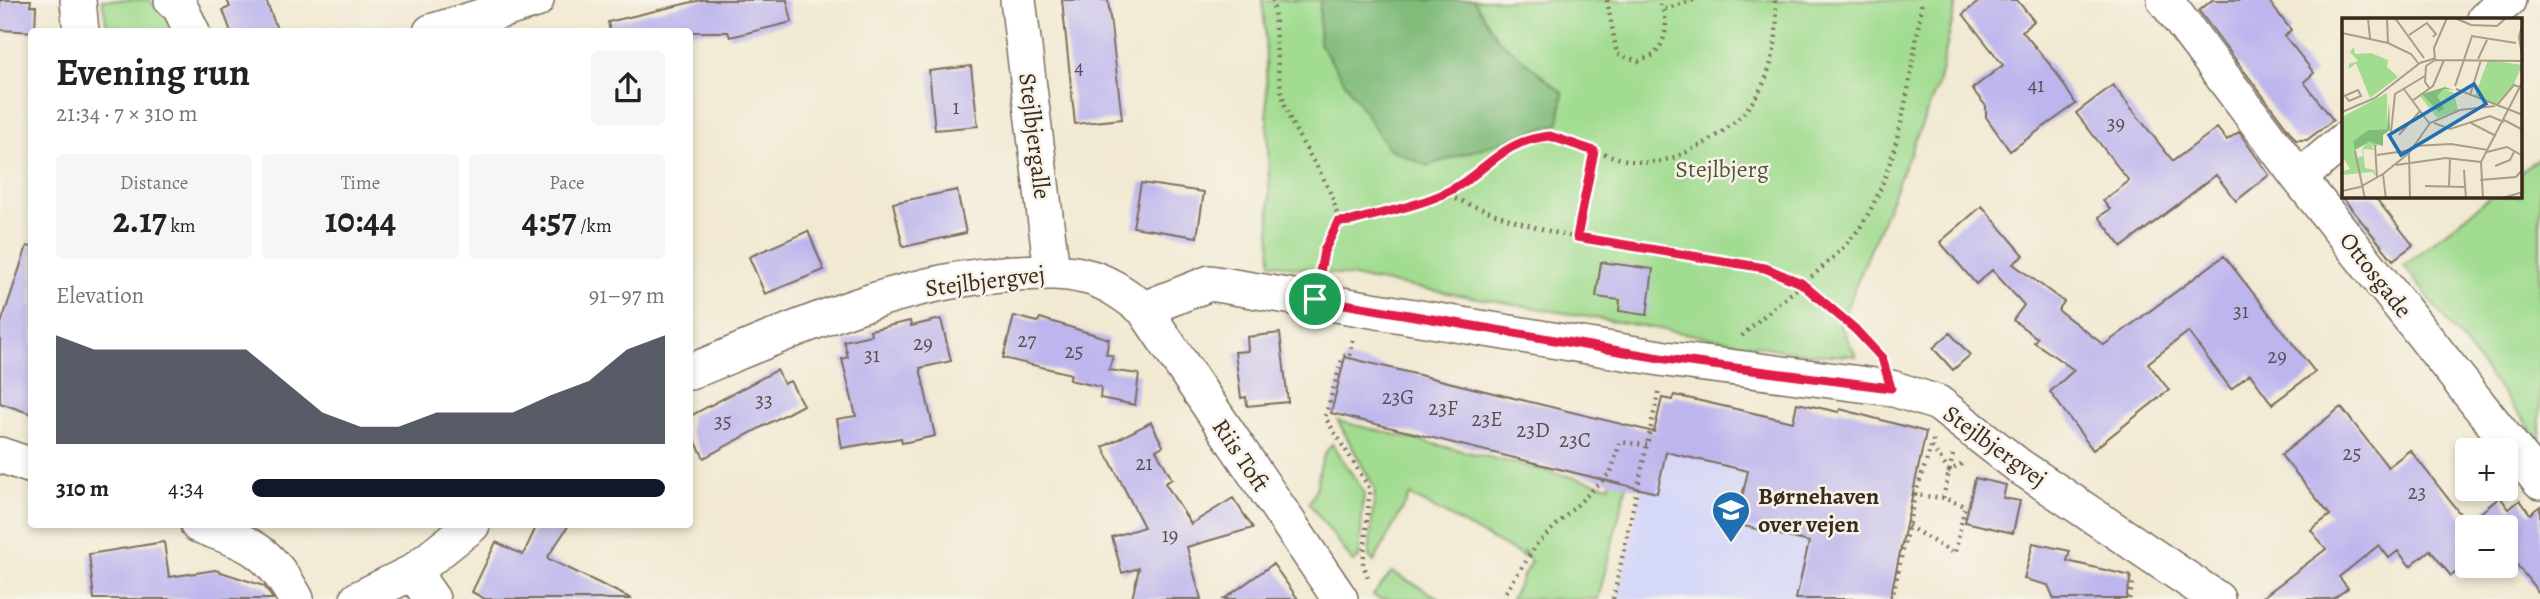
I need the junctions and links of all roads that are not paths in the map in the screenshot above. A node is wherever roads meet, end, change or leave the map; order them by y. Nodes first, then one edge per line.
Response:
1 (78, 0) edge
2 (536, 0) edge
3 (1018, 0) edge
4 (2165, 0) edge
5 (2508, 0) edge
6 (2486, 18) edge
7 (81, 28) edge
8 (446, 28) edge
9 (2342, 142) edge
10 (2300, 178) junction
11 (1052, 271) junction
12 (1144, 309) junction
13 (693, 371) edge
14 (0, 455) edge
15 (28, 466) edge
16 (2540, 482) edge
17 (207, 528) edge
18 (470, 528) edge
19 (423, 586) edge
20 (1355, 592) edge
21 (296, 599) edge
22 (358, 599) edge
23 (2217, 599) edge

1 - 7 street
2 - 8 street
3 - 11 street, Stejlbjergalle
4 - 10 street, Ottosgade
5 - 6 street
9 - 10 street
10 - 16 street, Ottosgade
11 - 12 street, Stejlbjergvej
11 - 13 street, Stejlbjergvej
12 - 20 street, Riis Toft
12 - 23 street, Stejlbjergvej
14 - 15 street
17 - 21 street
18 - 19 street
19 - 22 street

